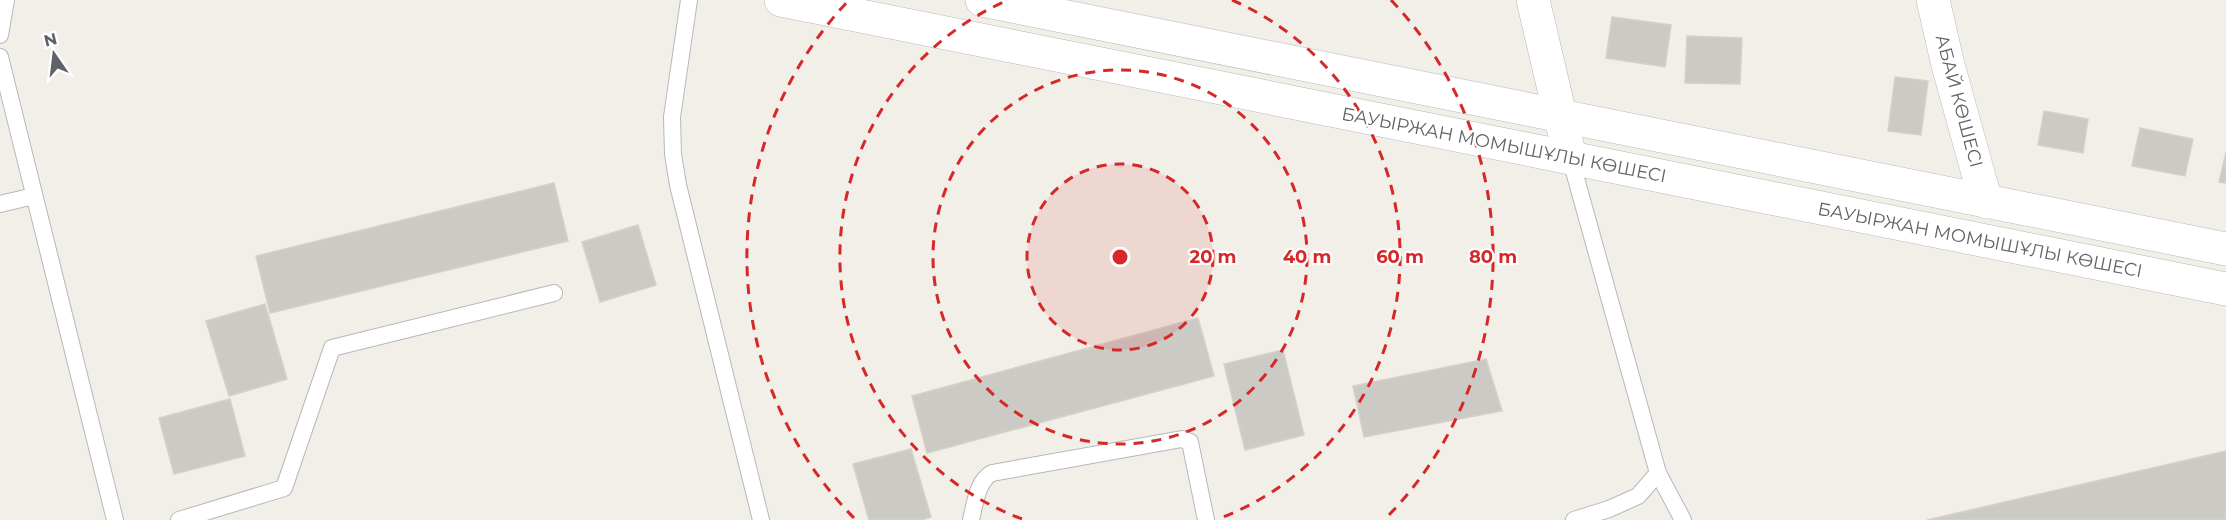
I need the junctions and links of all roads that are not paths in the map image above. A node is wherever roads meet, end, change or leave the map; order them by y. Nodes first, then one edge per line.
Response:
1 (6, 0) edge
2 (689, 0) edge
3 (781, 0) edge
4 (982, 0) edge
5 (1533, 0) edge
6 (1933, 0) edge
7 (0, 35) edge
8 (0, 57) edge
9 (1561, 117) junction
10 (1570, 157) junction
11 (34, 196) junction
12 (1986, 202) junction
13 (0, 204) edge
14 (2226, 249) edge
15 (2226, 289) edge
16 (554, 293) dead end
17 (1658, 473) junction
18 (115, 520) edge
19 (179, 520) edge
20 (761, 520) edge
21 (970, 520) edge
22 (1206, 520) edge
23 (1574, 520) edge
24 (1683, 520) edge

1 - 7 lane
2 - 20 lane
3 - 10 street, БАУЫРЖАН МОМЫШҰЛЫ КӨШЕСІ
4 - 9 street, БАУЫРЖАН МОМЫШҰЛЫ КӨШЕСІ
5 - 9 street
6 - 12 street, АБАЙ КӨШЕСІ
8 - 11 lane
9 - 10 street
9 - 12 street, БАУЫРЖАН МОМЫШҰЛЫ КӨШЕСІ
10 - 15 street, БАУЫРЖАН МОМЫШҰЛЫ КӨШЕСІ
10 - 17 lane
11 - 13 lane
11 - 18 lane
12 - 14 street, БАУЫРЖАН МОМЫШҰЛЫ КӨШЕСІ
16 - 19 lane
17 - 23 lane
17 - 24 lane
21 - 22 lane

